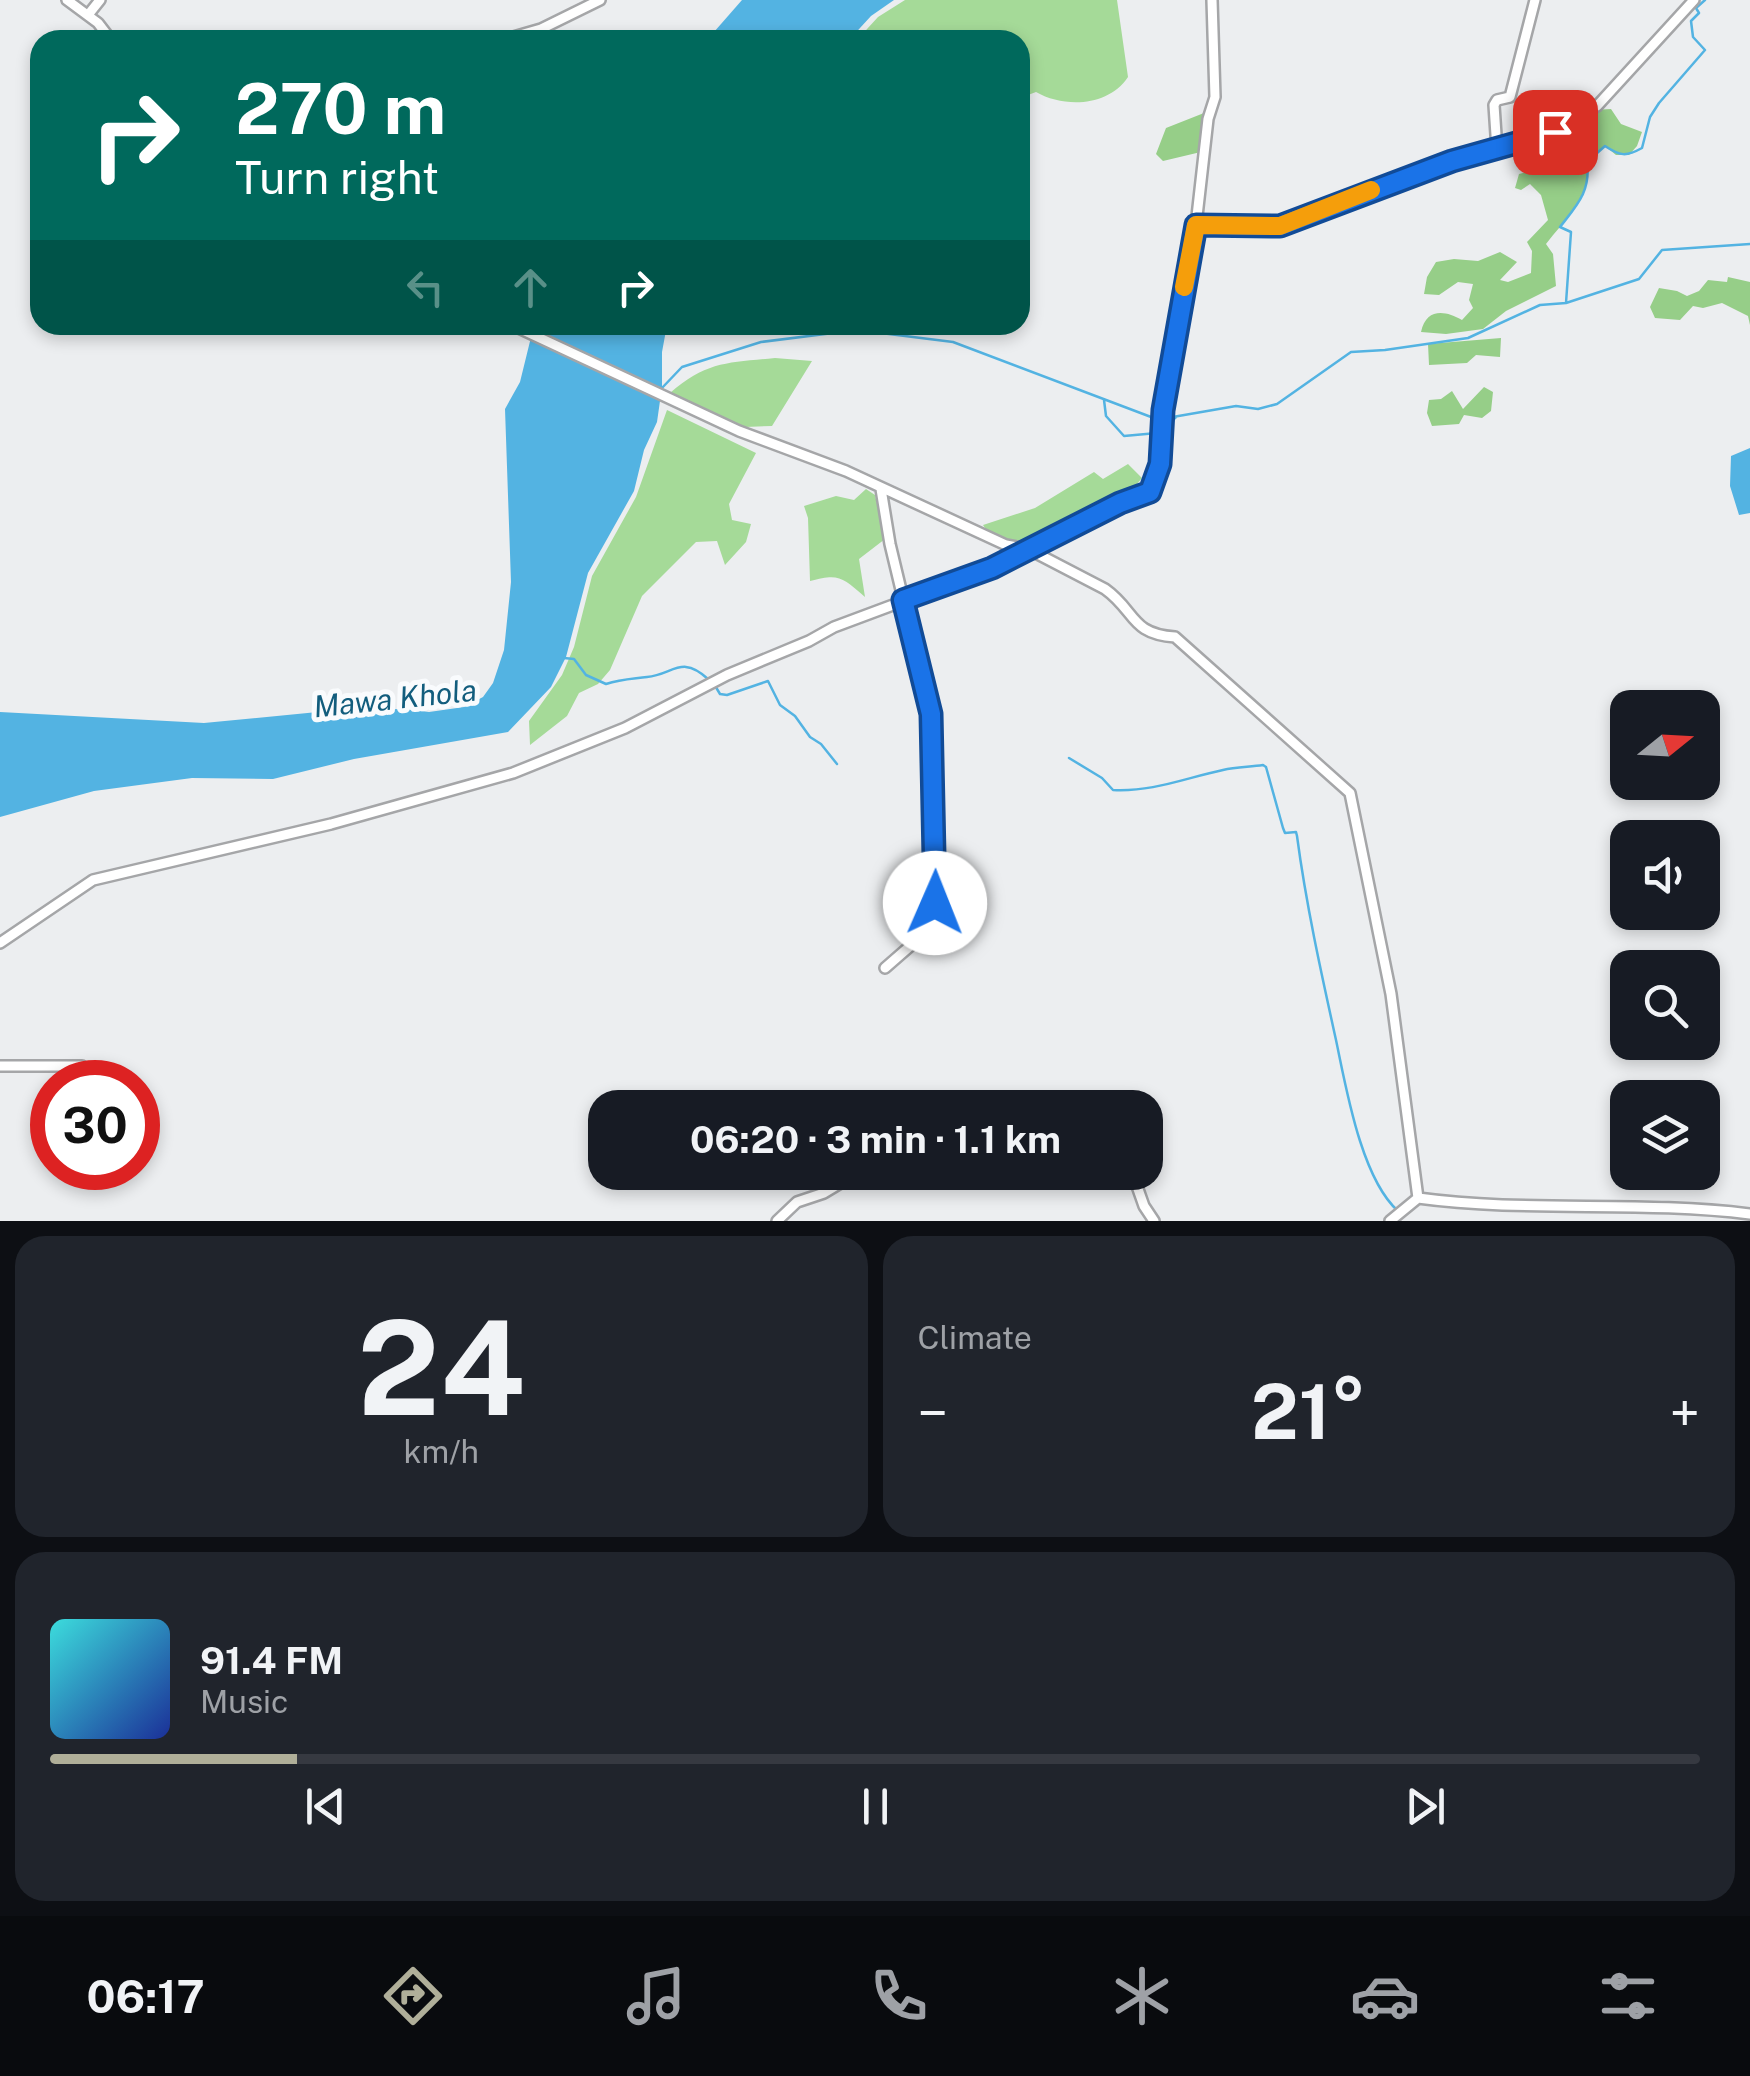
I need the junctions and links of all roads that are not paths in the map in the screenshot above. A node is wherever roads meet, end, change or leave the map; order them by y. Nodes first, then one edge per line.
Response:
1 (67, 0) edge
2 (100, 0) edge
3 (600, 0) edge
4 (1212, 0) edge
5 (1535, 0) edge
6 (1694, 0) edge
7 (88, 15) junction
8 (102, 30) edge
9 (538, 30) edge
10 (1496, 150) junction
11 (1196, 225) junction
12 (531, 335) edge
13 (882, 490) junction
14 (1028, 550) junction
15 (903, 600) junction
16 (0, 944) edge
17 (885, 968) dead end
18 (0, 1066) edge
19 (30, 1066) edge
20 (829, 1190) edge
21 (1138, 1190) edge
22 (1418, 1198) junction
23 (1750, 1214) edge
24 (777, 1221) edge
25 (1154, 1221) edge
26 (1390, 1221) edge

1 - 7 street
2 - 7 street
3 - 9 street
4 - 11 street
5 - 10 street
6 - 10 street
7 - 8 street
10 - 11 street
11 - 14 street
12 - 13 street
13 - 14 street
13 - 15 street
14 - 15 street
14 - 22 street
15 - 16 street
15 - 17 street
18 - 19 street
20 - 24 street
21 - 25 street
22 - 23 street
22 - 26 street

